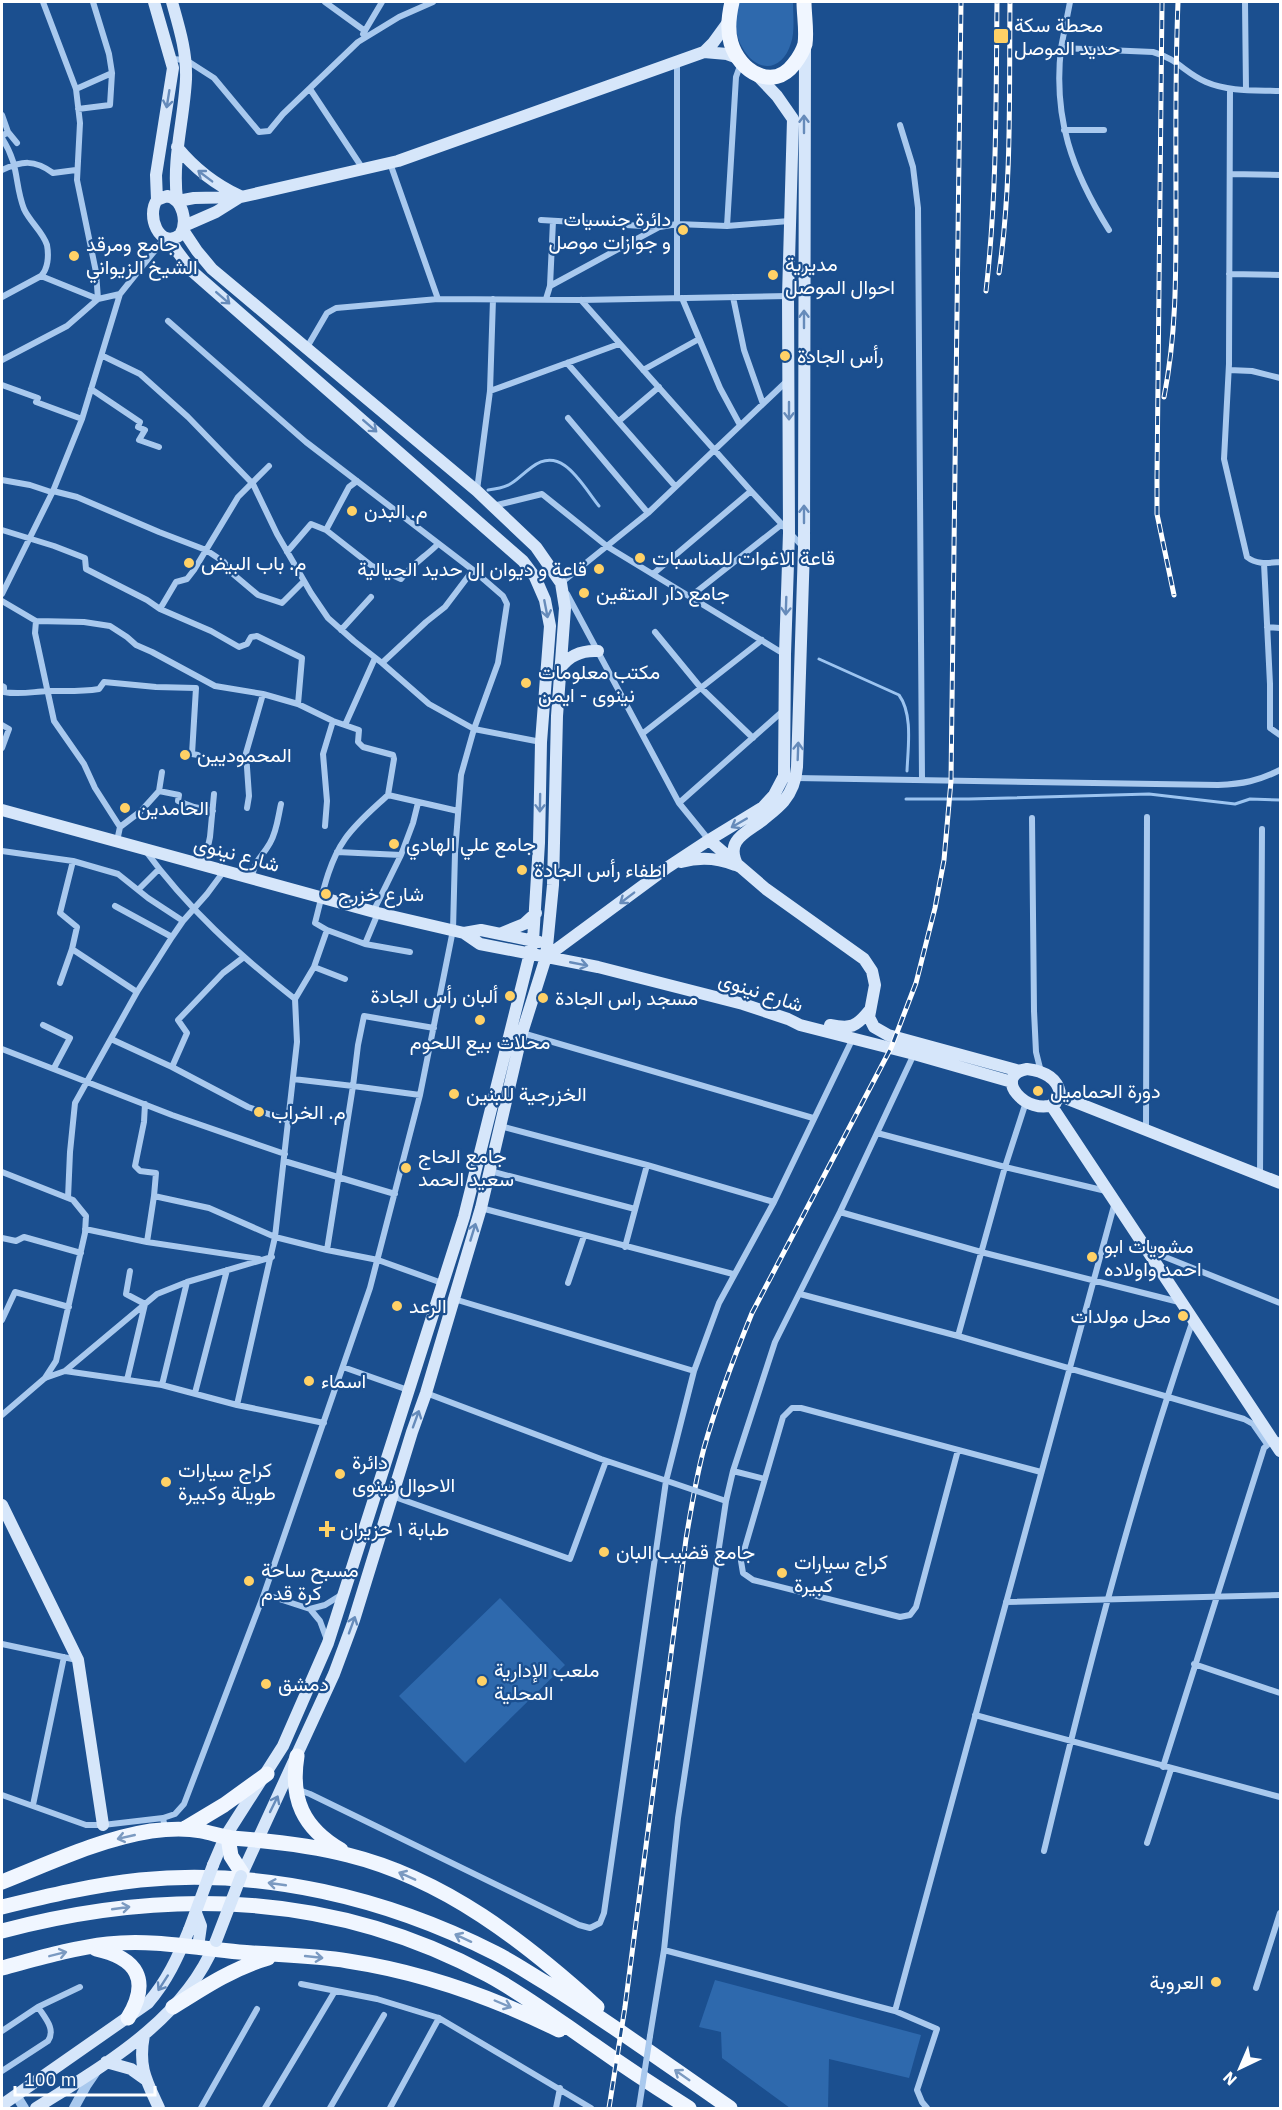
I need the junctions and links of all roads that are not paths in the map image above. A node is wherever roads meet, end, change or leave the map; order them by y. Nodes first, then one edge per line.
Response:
1 (44, 2) edge
2 (93, 2) edge
3 (154, 2) edge
4 (172, 2) edge
5 (327, 2) edge
6 (382, 2) edge
7 (433, 2) edge
8 (731, 2) edge
9 (804, 2) edge
10 (1070, 2) edge
11 (1245, 2) edge
12 (729, 21) junction
13 (364, 31) junction
14 (358, 42) junction
15 (805, 44) junction
16 (1061, 48) junction
17 (704, 52) junction
18 (171, 59) junction
19 (186, 60) junction
20 (740, 61) junction
21 (677, 62) junction
22 (112, 74) junction
23 (758, 76) junction
24 (310, 88) junction
25 (76, 89) junction
26 (1230, 89) junction
27 (1246, 90) junction
28 (1281, 92) edge
29 (78, 109) junction
30 (2, 115) edge
31 (900, 125) dead end
32 (1064, 130) junction
33 (1104, 130) dead end
34 (4, 135) edge
35 (17, 143) dead end
36 (177, 147) junction
37 (390, 163) junction
38 (15, 164) junction
39 (363, 169) junction
40 (2, 170) edge
41 (76, 170) junction
42 (1230, 174) junction
43 (1281, 175) edge
44 (241, 197) junction
45 (157, 200) junction
46 (178, 200) junction
47 (541, 220) dead end
48 (553, 221) junction
49 (789, 221) junction
50 (677, 224) junction
51 (727, 226) junction
52 (660, 227) junction
53 (184, 228) junction
54 (1109, 230) dead end
55 (168, 239) junction
56 (1229, 274) junction
57 (1281, 275) edge
58 (41, 276) junction
59 (550, 286) junction
60 (120, 294) junction
61 (788, 296) junction
62 (2, 297) edge
63 (733, 297) junction
64 (679, 298) junction
65 (98, 299) junction
66 (438, 299) junction
67 (493, 299) junction
68 (546, 299) junction
69 (581, 300) junction
70 (168, 321) dead end
71 (699, 339) junction
72 (619, 344) junction
73 (306, 349) junction
74 (103, 356) junction
75 (2, 360) edge
76 (567, 363) junction
77 (643, 370) junction
78 (1229, 370) junction
79 (1281, 378) edge
80 (789, 379) junction
81 (2, 385) edge
82 (659, 387) junction
83 (92, 389) junction
84 (490, 391) junction
85 (763, 404) junction
86 (568, 418) dead end
87 (82, 420) junction
88 (619, 421) junction
89 (740, 425) junction
90 (159, 447) dead end
91 (714, 450) junction
92 (269, 466) dead end
93 (2, 480) edge
94 (357, 481) junction
95 (253, 484) junction
96 (675, 486) junction
97 (52, 491) junction
98 (477, 491) junction
99 (751, 491) junction
100 (493, 506) junction
101 (648, 513) junction
102 (785, 529) junction
103 (2, 530) edge
104 (326, 530) junction
105 (29, 538) junction
106 (437, 545) junction
107 (608, 547) junction
108 (804, 548) junction
109 (206, 550) junction
110 (287, 552) junction
111 (1281, 562) edge
112 (1264, 563) junction
113 (473, 570) junction
114 (653, 574) junction
115 (304, 581) junction
116 (561, 583) junction
117 (2, 594) edge
118 (691, 596) junction
119 (371, 597) dead end
120 (2, 601) edge
121 (160, 609) junction
122 (36, 621) junction
123 (1267, 627) junction
124 (1281, 628) edge
125 (340, 630) junction
126 (655, 632) dead end
127 (762, 640) junction
128 (598, 651) junction
129 (784, 654) junction
130 (375, 658) junction
131 (382, 663) junction
132 (561, 668) junction
133 (701, 688) junction
134 (2, 689) edge
135 (47, 691) junction
136 (263, 694) junction
137 (298, 704) junction
138 (785, 709) junction
139 (333, 721) junction
140 (345, 725) junction
141 (2, 726) edge
142 (474, 729) junction
143 (642, 734) junction
144 (1281, 735) edge
145 (753, 738) junction
146 (541, 742) junction
147 (2, 748) edge
148 (198, 755) dead end
149 (1281, 770) edge
150 (162, 772) dead end
151 (796, 778) junction
152 (922, 780) junction
153 (159, 791) junction
154 (214, 794) dead end
155 (388, 795) junction
156 (779, 798) junction
157 (418, 803) junction
158 (679, 803) junction
159 (281, 804) dead end
160 (247, 808) dead end
161 (2, 810) edge
162 (213, 811) junction
163 (458, 811) junction
164 (1147, 817) dead end
165 (1032, 819) dead end
166 (325, 826) dead end
167 (120, 827) junction
168 (1262, 829) dead end
169 (709, 840) junction
170 (117, 841) junction
171 (539, 843) junction
172 (554, 844) junction
173 (144, 849) junction
174 (2, 851) edge
175 (337, 852) junction
176 (401, 855) junction
177 (74, 861) junction
178 (204, 865) junction
179 (738, 866) junction
180 (668, 867) junction
181 (159, 869) junction
182 (224, 870) junction
183 (252, 877) junction
184 (138, 890) junction
185 (322, 897) junction
186 (116, 906) dead end
187 (193, 909) junction
188 (376, 912) junction
189 (536, 913) junction
190 (183, 921) junction
191 (327, 930) junction
192 (458, 931) junction
193 (502, 933) junction
194 (172, 937) junction
195 (533, 940) junction
196 (364, 944) junction
197 (549, 944) junction
198 (72, 949) junction
199 (410, 952) dead end
200 (530, 954) junction
201 (244, 957) junction
202 (546, 957) junction
203 (314, 967) junction
204 (345, 980) dead end
205 (60, 983) dead end
206 (137, 992) junction
207 (295, 999) junction
208 (869, 1011) junction
209 (788, 1019) junction
210 (43, 1025) dead end
211 (434, 1028) junction
212 (522, 1033) junction
213 (853, 1038) junction
214 (111, 1039) junction
215 (2, 1049) edge
216 (914, 1054) junction
217 (172, 1067) junction
218 (54, 1068) junction
219 (1020, 1071) junction
220 (1041, 1072) junction
221 (293, 1079) junction
222 (88, 1081) junction
223 (1012, 1082) junction
224 (353, 1086) junction
225 (420, 1095) junction
226 (1056, 1101) junction
227 (1026, 1102) junction
228 (145, 1104) junction
229 (813, 1118) junction
230 (289, 1121) junction
231 (500, 1126) junction
232 (1146, 1130) junction
233 (877, 1133) junction
234 (285, 1158) junction
235 (647, 1165) junction
236 (1005, 1167) junction
237 (2, 1172) edge
238 (490, 1172) junction
239 (1260, 1176) junction
240 (338, 1178) junction
241 (1281, 1183) edge
242 (394, 1194) junction
243 (154, 1196) junction
244 (1112, 1197) junction
245 (68, 1198) junction
246 (774, 1202) junction
247 (481, 1208) junction
248 (635, 1209) junction
249 (840, 1212) junction
250 (85, 1229) junction
251 (584, 1236) junction
252 (275, 1237) junction
253 (2, 1238) edge
254 (147, 1242) junction
255 (625, 1247) junction
256 (327, 1250) junction
257 (1147, 1250) junction
258 (981, 1252) junction
259 (81, 1253) junction
260 (272, 1257) junction
261 (261, 1259) junction
262 (378, 1260) junction
263 (227, 1270) junction
264 (130, 1271) dead end
265 (733, 1274) junction
266 (1092, 1281) junction
267 (187, 1282) junction
268 (442, 1283) junction
269 (568, 1283) dead end
270 (800, 1294) junction
271 (453, 1298) junction
272 (1182, 1303) junction
273 (1281, 1303) edge
274 (145, 1304) junction
275 (69, 1306) junction
276 (2, 1320) edge
277 (1193, 1320) junction
278 (958, 1336) junction
279 (343, 1367) junction
280 (1069, 1367) junction
281 (65, 1371) junction
282 (694, 1371) junction
283 (45, 1378) junction
284 (127, 1380) junction
285 (162, 1385) junction
286 (409, 1390) junction
287 (195, 1393) junction
288 (426, 1393) junction
289 (1167, 1396) junction
290 (237, 1405) junction
291 (2, 1415) edge
292 (324, 1423) junction
293 (1273, 1442) edge
294 (958, 1450) junction
295 (1281, 1451) edge
296 (606, 1461) junction
297 (733, 1471) junction
298 (1041, 1472) junction
299 (765, 1479) junction
300 (668, 1481) junction
301 (392, 1496) junction
302 (724, 1500) junction
303 (2, 1505) edge
304 (345, 1593) junction
305 (264, 1594) junction
306 (1281, 1595) edge
307 (361, 1598) junction
308 (1216, 1598) junction
309 (1107, 1600) junction
310 (1006, 1602) junction
311 (310, 1609) junction
312 (2, 1643) edge
313 (328, 1643) junction
314 (64, 1657) junction
315 (78, 1660) junction
316 (1194, 1664) junction
317 (1281, 1693) edge
318 (975, 1715) junction
319 (1071, 1740) junction
320 (297, 1756) junction
321 (1163, 1767) junction
322 (1171, 1768) junction
323 (267, 1774) junction
324 (295, 1790) junction
325 (2, 1795) edge
326 (1281, 1797) edge
327 (33, 1805) junction
328 (164, 1824) junction
329 (103, 1825) junction
330 (184, 1830) junction
331 (227, 1837) junction
332 (258, 1839) junction
333 (1147, 1843) dead end
334 (1044, 1851) dead end
335 (349, 1855) junction
336 (241, 1875) junction
337 (2, 1882) edge
338 (2, 1907) edge
339 (1281, 1913) edge
340 (2, 1931) edge
341 (202, 1946) junction
342 (87, 1947) junction
343 (664, 1950) junction
344 (279, 1954) junction
345 (2, 1968) edge
346 (301, 1984) dead end
347 (80, 1987) dead end
348 (1256, 1988) dead end
349 (335, 1991) junction
350 (38, 2007) junction
351 (172, 2007) junction
352 (257, 2009) dead end
353 (895, 2011) junction
354 (384, 2015) dead end
355 (128, 2018) junction
356 (439, 2018) junction
357 (2, 2031) edge
358 (144, 2035) junction
359 (644, 2041) junction
360 (606, 2054) junction
361 (103, 2065) junction
362 (2, 2071) edge
363 (145, 2079) junction
364 (560, 2088) junction
365 (16, 2095) junction
366 (151, 2103) edge
367 (2, 2105) edge
368 (24, 2109) edge
369 (36, 2109) edge
370 (75, 2109) edge
371 (159, 2109) edge
372 (201, 2109) edge
373 (265, 2109) edge
374 (330, 2109) edge
375 (390, 2109) edge
376 (556, 2109) edge
377 (591, 2109) edge
378 (639, 2109) edge
379 (689, 2109) edge
380 (730, 2109) edge
381 (927, 2109) edge

1 - 25 street
2 - 22 street
3 - 18 main road
4 - 19 main road
5 - 13 street
6 - 13 street
7 - 14 street
8 - 12 main road
9 - 15 main road
10 - 16 street
11 - 27 street
12 - 17 main road
12 - 20 main road
13 - 14 street
14 - 24 street
15 - 23 main road
108 -> 15 main road
16 - 26 street
16 - 32 street
17 - 20 main road
17 - 21 main road
18 - 19 street
18 -> 45 main road
19 - 24 street
19 - 36 main road
20 - 23 main road
20 - 51 street
21 - 37 main road
21 - 50 street
22 - 25 street
22 - 29 street
23 - 49 main road
24 - 39 street
25 - 29 street
26 - 27 street
26 - 42 street
27 - 28 street
29 - 41 street
30 - 34 street
31 - 152 street
32 - 33 street
32 - 54 street
34 - 35 street
34 - 38 street
44 -> 36 main road
36 - 46 main road
37 - 39 main road
37 - 66 street
38 - 40 street
38 - 41 street
38 - 58 street
39 - 44 main road
41 - 65 street
42 - 43 street
42 - 56 street
44 - 46 main road
44 - 53 main road
45 - 46 main road
45 - 55 main road
46 - 53 main road
47 - 48 street
48 - 52 street
48 - 59 street
49 - 51 street
49 - 61 main road
50 - 51 street
50 - 52 street
50 - 64 street
52 - 59 street
53 - 55 main road
53 - 73 main road
55 - 60 street
55 -> 146 main road
56 - 57 street
56 - 78 street
58 - 62 street
58 - 65 street
59 - 68 street
60 - 65 street
60 - 74 street
61 - 63 street
61 - 80 main road
63 - 64 street
63 - 85 street
64 - 69 street
64 - 71 street
65 - 75 street
66 - 67 street
66 - 73 street
67 - 68 street
67 - 84 street
68 - 69 street
69 - 72 street
70 - 94 street
71 - 77 street
71 - 89 street
72 - 76 street
72 - 77 street
73 - 98 main road
74 - 83 street
74 - 95 street
76 - 84 street
76 - 88 street
77 - 82 street
78 - 79 street
78 - 112 street
80 - 85 street
80 -> 102 main road
81 - 87 street
82 - 88 street
82 - 91 street
83 - 87 street
83 - 90 street
84 - 98 street
85 - 89 street
86 - 101 street
87 - 97 street
88 - 96 street
89 - 91 street
91 - 96 street
91 - 99 street
92 - 95 street
93 - 97 street
94 - 104 street
94 - 106 street
95 - 109 street
95 - 110 street
96 - 101 street
97 - 105 street
97 - 109 street
98 - 100 main road
99 - 102 street
99 - 114 street
100 - 107 street
100 - 116 main road
101 - 107 street
102 - 108 street
102 - 118 street
102 -> 129 main road
103 - 105 street
104 - 106 street
104 - 110 street
105 - 117 street
105 - 121 street
106 - 113 street
107 - 114 street
107 - 116 street
151 -> 108 main road
109 - 115 street
109 - 121 street
110 - 115 street
111 - 112 street
112 - 123 street
113 - 131 street
113 - 142 street
114 - 118 street
115 - 125 street
116 - 128 street
116 - 132 main road
118 - 127 street
119 - 125 street
120 - 122 street
121 - 137 street
122 - 135 street
122 - 136 street
123 - 124 street
123 - 144 street
125 - 130 street
126 - 133 street
127 - 129 street
127 - 133 street
128 - 132 main road
128 - 143 street
129 - 138 main road
130 - 131 street
130 - 140 street
131 - 142 street
132 - 172 main road
133 - 143 street
133 - 145 street
134 - 135 street
135 - 148 street
135 - 167 street
136 - 137 street
136 - 160 street
137 - 139 street
138 - 145 street
138 - 156 main road
139 - 140 street
139 - 166 street
140 - 155 street
141 - 147 street
142 - 146 street
142 - 163 street
143 - 158 street
145 - 158 street
146 -> 171 main road
149 - 152 street
150 - 153 street
151 - 152 street
151 - 156 main road
153 - 162 street
153 - 167 street
154 - 162 street
155 - 157 street
155 - 175 street
156 -> 169 main road
156 - 179 main road
157 - 163 street
157 - 176 street
158 - 169 street
159 - 183 street
161 - 170 main road, شارع نينوى
162 - 178 street
163 - 192 street
164 - 232 street
165 - 220 street
167 - 170 street
168 - 239 street
169 - 179 main road
169 - 180 main road
170 - 173 main road, شارع نينوى
171 - 172 main road
171 - 189 main road
172 - 197 main road
173 - 178 main road, شارع نينوى
173 - 181 street
174 - 177 street
175 - 176 street
175 - 185 street
176 - 188 street
177 - 184 street
177 - 198 street
178 - 182 main road, شارع نينوى
179 - 180 main road
179 - 208 main road
180 -> 202 main road
181 - 184 street
181 - 187 street
182 - 183 main road, شارع نينوى
182 - 187 street
183 - 185 main road, شارع نينوى
184 - 190 street
185 - 188 main road, شارع نينوى
185 - 191 street
186 - 194 street
187 - 190 street
187 - 201 street
188 - 192 main road, شارع نينوى
188 - 196 street
189 - 193 main road
189 - 195 main road
190 - 194 street
191 - 196 street
191 - 203 street
192 - 193 main road, شارع نينوى
192 - 200 main road, شارع نينوى
192 - 211 street
193 - 195 main road, شارع نينوى
194 - 206 street
195 - 197 main road, شارع نينوى
195 - 200 main road
196 - 199 street
197 - 202 main road
198 - 205 street
198 - 206 street
200 - 202 main road, شارع نينوى
200 - 268 main road
201 - 207 street
201 - 217 street
202 -> 209 main road, شارع نينوى
202 - 212 main road
203 - 204 street
203 - 207 street
206 - 214 street
207 - 221 street
208 - 209 main road
208 - 219 main road
209 - 213 main road, شارع نينوى
210 - 218 street
211 - 224 street
211 - 225 street
212 - 229 street
212 - 231 main road
213 - 216 main road, شارع نينوى
213 - 229 street
214 - 217 street
214 - 222 street
215 - 218 street
216 - 223 main road, شارع نينوى
216 - 233 street
217 - 230 street
218 - 222 street
219 - 220 main road
219 - 223 main road
220 - 226 main road
221 - 224 street
221 - 230 street
222 - 228 street
222 - 245 street
223 - 227 main road
224 - 225 street
224 - 240 street
225 - 242 street
226 - 227 main road
226 - 232 main road
226 - 244 main road
227 - 236 street
228 - 234 street
228 - 243 street
229 - 246 street
230 - 234 street
231 - 235 street
231 - 238 main road
232 - 239 main road
233 - 236 street
233 - 249 street
234 - 240 street
234 - 252 street
235 - 246 street
235 - 248 street
236 - 244 street
236 - 258 street
237 - 245 street
238 - 247 main road
238 - 248 street
239 - 241 main road
240 - 242 street
240 - 256 street
242 - 262 street
243 - 252 street
243 - 254 street
244 - 257 main road
244 - 266 street
245 - 250 street
246 - 265 street
247 - 251 street
271 -> 247 main road
248 - 255 street
249 - 258 street
249 - 270 street
250 - 254 street
250 - 259 street
251 - 255 street
251 - 269 street
252 - 256 street
252 - 260 street
253 - 259 street
254 - 261 street
255 - 265 street
256 - 262 street
257 - 272 main road
257 - 273 street
258 - 266 street
258 - 278 street
259 - 275 street
260 - 261 street
260 - 290 street
261 - 263 street
262 - 268 street
262 - 279 street
263 - 267 street
263 - 287 street
264 - 274 street
265 - 282 street
266 - 272 street
266 - 280 street
267 - 274 street
267 - 285 street
268 - 286 main road
270 - 278 street
270 - 297 street
271 - 282 street
271 - 288 main road
272 - 277 main road
274 - 281 street
274 - 284 street
275 - 276 street
275 - 283 street
277 - 289 street
277 - 293 main road
278 - 280 street
279 - 286 street
279 - 292 street
280 - 289 street
280 - 298 street
281 - 283 street
281 - 284 street
282 - 300 street
283 - 291 street
284 - 285 street
285 - 287 street
286 - 304 main road
287 - 290 street
288 - 296 street
301 -> 288 main road
289 - 293 street
289 - 309 street
290 - 292 street
292 - 305 street
293 - 295 main road
293 - 308 street
294 - 298 street
294 - 299 street
294 - 299 street
296 - 300 street
296 - 301 street
297 - 299 street
297 - 302 street
298 - 310 street
300 - 302 street, bridge
300 - 324 street
301 - 307 main road
302 - 343 street
303 - 315 main road
304 - 307 main road
304 - 311 street
304 - 313 main road
305 - 311 street
305 - 328 street
306 - 308 street
320 -> 307 main road
308 - 309 street
308 - 316 street
309 - 310 street
309 - 319 street
310 - 318 street
311 - 313 street
312 - 314 street
313 - 323 main road
314 - 315 street
314 - 327 street
315 - 329 main road
316 - 317 street
316 - 321 street
318 - 319 street
318 - 353 street
319 - 321 street
319 - 334 street
320 - 324 main road
332 -> 320 main road
321 - 322 street
322 - 326 street
322 - 333 street
323 - 330 main road
323 - 331 main road
324 - 335 main road
325 - 327 street
327 - 329 street
328 - 329 street
328 - 330 main road
328 -> 337 main road
330 - 331 main road
331 - 332 main road
331 - 336 main road
331 - 341 main road, bridge
332 - 335 main road
332 - 336 main road
359 -> 335 main road
336 - 341 main road, bridge
359 -> 338 main road
339 - 348 street
340 -> 360 main road
341 - 342 main road
341 - 344 main road
341 - 351 main road
341 -> 355 main road
345 -> 342 main road
342 - 355 main road
343 - 353 street
343 - 359 street
344 - 351 main road
344 -> 360 main road
346 - 349 street
347 - 350 street
349 - 356 street
349 - 373 street
350 - 357 street
350 - 362 street
351 - 358 main road
352 - 372 street
353 - 381 street
354 - 374 street
355 - 365 main road
356 - 364 street
356 - 375 street
358 - 361 main road
358 - 363 main road
359 - 378 street, bridge
380 -> 359 main road
360 - 379 main road
361 - 363 main road
361 - 369 main road
361 - 370 street
363 - 366 main road
364 - 376 street
364 - 377 street
365 - 367 main road
365 - 368 street
366 - 371 main road

